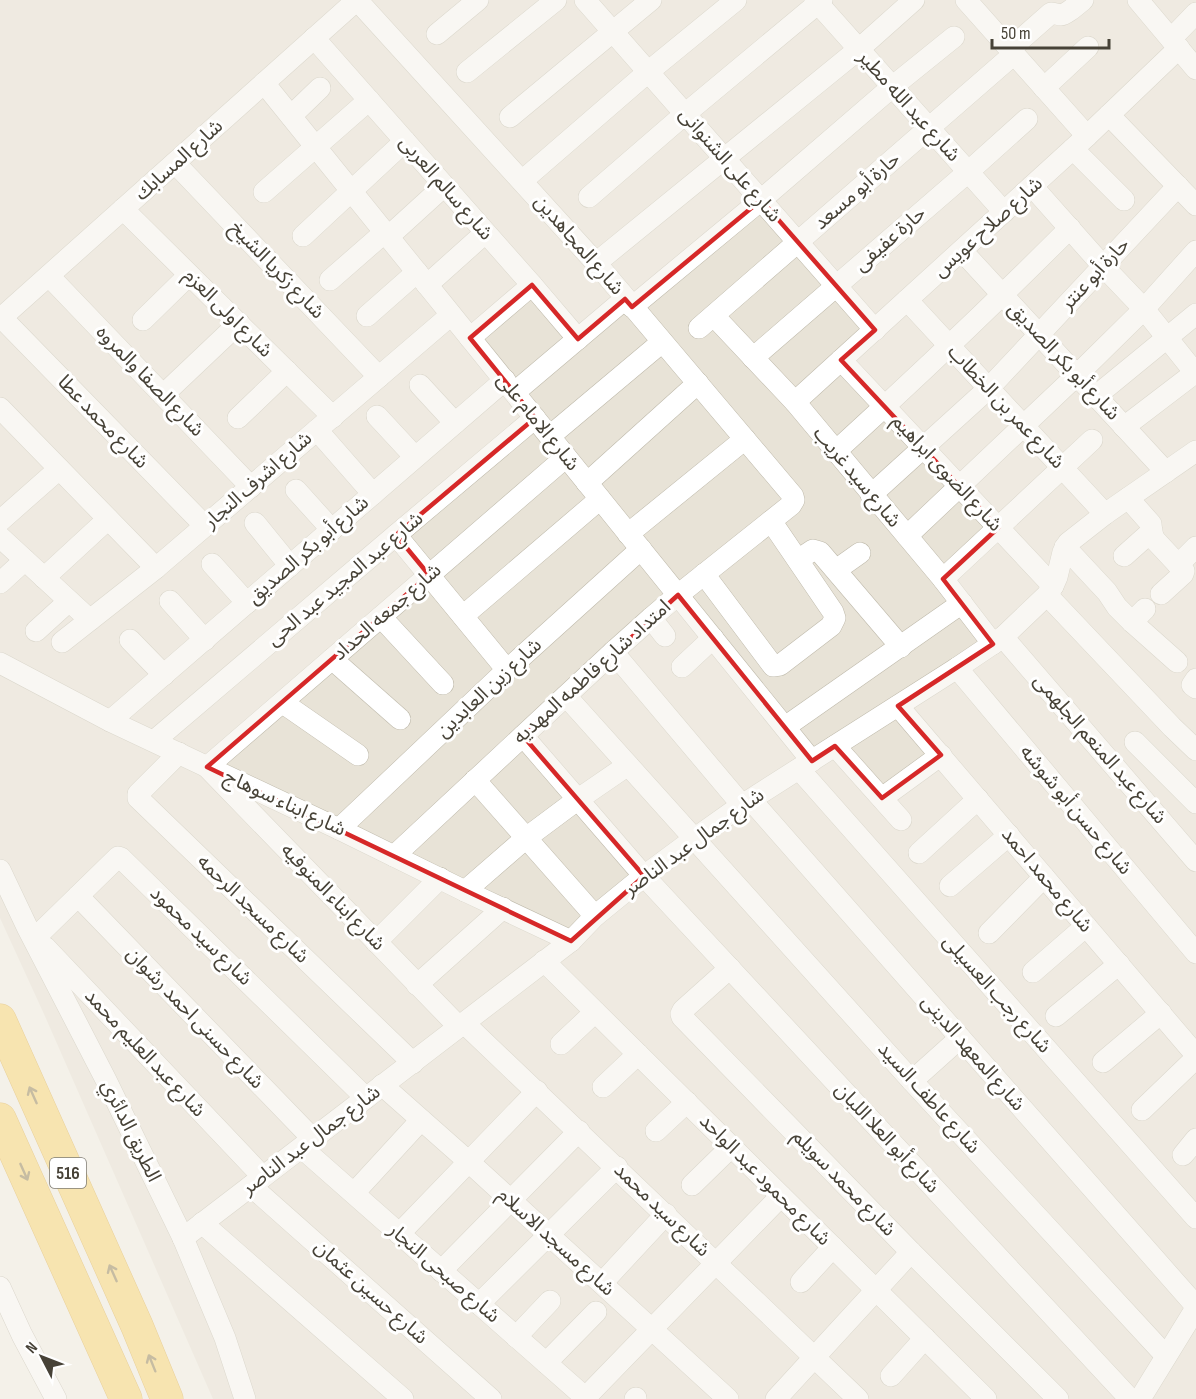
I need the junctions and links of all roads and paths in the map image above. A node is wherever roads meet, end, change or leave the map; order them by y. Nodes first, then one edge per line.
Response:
1 (357, 0) edge
2 (478, 0) edge
3 (556, 0) edge
4 (585, 0) edge
5 (651, 0) edge
6 (736, 0) edge
7 (914, 0) edge
8 (1083, 0) edge
9 (1138, 0) edge
10 (818, 1) edge
11 (972, 2) edge
12 (1196, 14) edge
13 (612, 31) junction
14 (437, 34) dead end
15 (954, 37) dead end
16 (314, 38) junction
17 (1175, 43) junction
18 (1088, 47) dead end
19 (859, 49) junction
20 (1012, 52) junction
21 (1196, 69) edge
22 (467, 72) dead end
23 (648, 72) junction
24 (264, 83) junction
25 (892, 87) junction
26 (320, 88) dead end
27 (1044, 88) junction
28 (369, 100) junction
29 (685, 114) junction
30 (1109, 115) junction
31 (291, 116) junction
32 (510, 117) dead end
33 (1026, 119) dead end
34 (929, 128) junction
35 (405, 141) junction
36 (1080, 143) junction
37 (316, 147) junction
38 (725, 159) junction
39 (175, 163) junction
40 (968, 172) junction
41 (522, 181) junction
42 (444, 186) junction
43 (1032, 186) junction
44 (1178, 186) junction
45 (351, 190) junction
46 (264, 192) dead end
47 (589, 197) dead end
48 (761, 200) junction
49 (1124, 200) dead end
50 (1196, 205) edge
51 (123, 209) junction
52 (1004, 212) junction
53 (1070, 228) junction
54 (485, 233) junction
55 (387, 235) junction
56 (303, 236) dead end
57 (798, 242) junction
58 (962, 250) junction
59 (1196, 251) edge
60 (596, 263) junction
61 (1102, 266) junction
62 (189, 274) junction
63 (49, 276) junction
64 (422, 279) junction
65 (330, 280) dead end
66 (532, 285) junction
67 (836, 286) junction
68 (1003, 295) junction
69 (908, 300) junction
70 (629, 303) junction
71 (1144, 309) junction
72 (1196, 314) edge
73 (451, 315) junction
74 (367, 316) dead end
75 (1, 318) edge
76 (142, 320) dead end
77 (706, 322) joint
78 (239, 323) junction
79 (875, 330) junction
80 (1039, 334) junction
81 (1168, 337) junction
82 (470, 338) junction
83 (578, 339) junction
84 (662, 342) junction
85 (950, 346) junction
86 (753, 358) junction
87 (841, 360) junction
88 (287, 371) junction
89 (1196, 373) edge
90 (1077, 375) junction
91 (379, 377) junction
92 (698, 383) junction
93 (420, 385) dead end
94 (510, 386) junction
95 (989, 388) junction
96 (163, 395) junction
97 (1096, 396) junction
98 (795, 402) junction
99 (885, 407) junction
100 (377, 416) dead end
101 (3, 418) edge
102 (238, 418) dead end
103 (536, 418) junction
104 (325, 423) junction
105 (455, 423) junction
106 (1023, 425) junction
107 (1124, 427) junction
108 (550, 436) junction
109 (745, 439) junction
110 (1092, 440) dead end
111 (923, 448) junction
112 (835, 452) junction
113 (415, 457) junction
114 (566, 457) junction
115 (1194, 457) edge
116 (1063, 468) junction
117 (59, 469) junction
118 (1166, 472) junction
119 (958, 486) junction
120 (251, 487) junction
121 (296, 490) dead end
122 (594, 491) junction
123 (373, 494) junction
124 (872, 495) junction
125 (793, 496) joint
126 (1128, 498) junction
127 (1105, 514) junction
128 (108, 519) junction
129 (0, 521) edge
130 (771, 521) junction
131 (255, 523) dead end
132 (205, 526) junction
133 (998, 528) junction
134 (332, 530) junction
135 (1152, 531) junction
136 (396, 535) junction
137 (907, 536) junction
138 (0, 537) edge
139 (635, 542) junction
140 (1065, 547) junction
141 (1196, 547) edge
142 (860, 553) dead end
143 (1124, 556) dead end
144 (25, 560) junction
145 (798, 560) junction
146 (212, 564) dead end
147 (1178, 565) junction
148 (290, 566) junction
149 (156, 568) junction
150 (836, 570) junction
151 (704, 574) junction
152 (429, 575) junction
153 (44, 578) junction
154 (943, 579) junction
155 (0, 583) edge
156 (1050, 590) junction
157 (1161, 594) dead end
158 (678, 595) junction
159 (69, 601) junction
160 (170, 602) dead end
161 (247, 603) junction
162 (962, 603) junction
163 (463, 616) junction
164 (381, 617) junction
165 (651, 618) junction
166 (90, 620) junction
167 (36, 631) dead end
168 (665, 636) dead end
169 (713, 638) junction
170 (130, 640) dead end
171 (205, 640) junction
172 (998, 640) junction
173 (62, 642) dead end
174 (901, 647) junction
175 (613, 652) junction
176 (332, 659) junction
177 (1177, 662) dead end
178 (0, 663) edge
179 (682, 667) dead end
180 (957, 668) junction
181 (507, 670) junction
182 (164, 675) junction
183 (443, 684) dead end
184 (566, 696) junction
185 (283, 703) junction
186 (898, 706) junction
187 (400, 719) dead end
188 (110, 721) junction
189 (785, 727) junction
190 (523, 736) junction
191 (154, 741) junction
192 (1136, 742) dead end
193 (835, 746) junction
194 (1196, 750) edge
195 (179, 753) junction
196 (358, 755) dead end
197 (941, 755) junction
198 (628, 765) junction
199 (805, 765) junction
200 (207, 767) junction
201 (475, 780) junction
202 (882, 798) junction
203 (978, 799) junction
204 (577, 800) junction
205 (746, 803) junction
206 (1196, 803) edge
207 (901, 820) dead end
208 (339, 829) junction
209 (1009, 835) junction
210 (526, 838) junction
211 (694, 839) junction
212 (919, 853) dead end
213 (394, 856) junction
214 (1196, 861) edge
215 (0, 870) edge
216 (644, 876) junction
217 (1044, 877) junction
218 (440, 878) junction
219 (950, 886) dead end
220 (465, 891) junction
221 (78, 896) junction
222 (503, 908) junction
223 (595, 915) junction
224 (1086, 926) junction
225 (32, 933) junction
226 (989, 933) dead end
227 (571, 940) junction
228 (376, 942) junction
229 (1196, 953) edge
230 (544, 961) junction
231 (1119, 964) junction
232 (730, 968) junction
233 (1033, 972) dead end
234 (417, 985) junction
235 (595, 1012) junction
236 (1161, 1013) junction
237 (1056, 1016) dead end
238 (0, 1020) edge
239 (462, 1025) junction
240 (960, 1038) junction
241 (561, 1044) dead end
242 (638, 1054) junction
243 (1196, 1056) edge
244 (1103, 1062) dead end
245 (413, 1063) junction
246 (912, 1081) junction
247 (603, 1087) dead end
248 (374, 1091) junction
249 (537, 1091) junction
250 (687, 1102) junction
251 (1142, 1110) dead end
252 (0, 1119) edge
253 (422, 1120) junction
254 (579, 1131) junction
255 (656, 1131) dead end
256 (307, 1143) junction
257 (731, 1147) junction
258 (469, 1162) junction
259 (617, 1167) junction
260 (257, 1181) junction
261 (692, 1185) dead end
262 (354, 1193) junction
263 (781, 1196) junction
264 (510, 1200) junction
265 (666, 1214) junction
266 (1196, 1218) edge
267 (202, 1223) junction
268 (399, 1234) junction
269 (549, 1235) junction
270 (183, 1238) junction
271 (833, 1247) junction
272 (911, 1252) junction
273 (716, 1263) junction
274 (441, 1271) junction
275 (801, 1282) dead end
276 (602, 1283) junction
277 (0, 1287) edge
278 (876, 1289) junction
279 (550, 1301) dead end
280 (479, 1304) junction
281 (596, 1312) dead end
282 (1194, 1316) edge
283 (652, 1329) junction
284 (516, 1337) junction
285 (925, 1338) junction
286 (1166, 1356) junction
287 (814, 1357) junction
288 (546, 1364) junction
289 (891, 1376) dead end
290 (982, 1397) edge
291 (1141, 1397) edge
292 (586, 1398) edge
293 (56, 1399) edge
294 (126, 1399) edge
295 (167, 1399) edge
296 (245, 1399) edge
297 (403, 1399) edge
298 (491, 1399) edge
299 (728, 1399) edge
300 (776, 1399) edge
301 (858, 1399) edge
302 (1058, 1399) edge

1 - 16 street, شارع المسابك
1 - 41 street, شارع المجاهدين
2 - 14 street
3 - 22 street
4 - 13 street, شارع على الشنوانى
5 - 13 street
6 - 23 street
7 - 19 street
8 - 20 street, حارة أبو مسعد
9 - 17 street
10 - 19 street, شارع عبد الله مطير
10 - 29 street
11 - 20 street
12 - 17 street, شارع صلاح عويس
13 - 23 street, شارع على الشنوانى
13 - 32 street
15 - 25 street, شارع أبو بكر الصديق
16 - 24 street, شارع المسابك
16 - 28 street, شارع سالم العربى
17 - 21 street
17 - 30 street, شارع صلاح عويس
18 - 27 street
19 - 25 street, شارع عبد الله مطير
19 - 38 street
20 - 27 street
20 - 34 street, حارة أبو مسعد
23 - 29 street, شارع على الشنوانى
23 - 41 street
24 - 31 street, شارع الامام على
24 - 39 street, شارع المسابك
25 - 34 street, شارع عبد الله مطير
25 - 48 street, شارع أبو بكر الصديق
26 - 31 street
27 - 36 street
28 - 35 street, شارع سالم العربى
28 - 37 street
29 - 38 street, شارع على الشنوانى
29 - 47 street
30 - 36 street, شارع صلاح عويس
30 - 44 street
31 - 37 street, شارع الامام على
33 - 40 street, حارة عفيفى
34 - 40 street, شارع عبد الله مطير
34 - 57 street, حارة أبو مسعد
35 - 42 street, شارع سالم العربى
35 - 45 street
36 - 43 street, شارع صلاح عويس
36 - 49 street
37 - 45 street, شارع الامام على
37 - 46 street
38 - 48 street, شارع على الشنوانى
38 - 60 street
39 - 51 street, شارع المسابك
39 - 91 street, شارع زكريا الشيخ
40 - 52 street, شارع عبد الله مطير
40 - 67 street, حارة عفيفى
41 - 60 street, شارع المجاهدين
42 - 54 street, شارع سالم العربى
42 - 55 street
43 - 52 street, شارع صلاح عويس
43 - 53 street
44 - 50 street
44 - 61 street, حارة أبو عنتر
45 - 55 street, شارع الامام على
45 - 56 street
48 - 57 street, شارع على الشنوانى
48 - 70 street, شارع أبو بكر الصديق
51 - 62 street, شارع اولى العزم
51 - 63 street, شارع المسابك
52 - 58 street, شارع صلاح عويس
53 - 61 street
53 - 68 street
54 - 64 street
54 - 66 street, شارع سالم العربى
55 - 64 street, شارع الامام على
55 - 65 street
57 - 67 street, شارع على الشنوانى
57 - 77 street, حارة أبو مسعد
58 - 68 street, شارع أبو بكر الصديق
58 - 69 street, شارع صلاح عويس
59 - 71 street
60 - 70 street, شارع المجاهدين
61 - 71 street
61 - 80 street, حارة أبو عنتر
62 - 76 street
62 - 78 street, شارع اولى العزم
63 - 75 street, شارع المسابك
63 - 96 street, شارع الصفا والمروه
64 - 73 street, شارع الامام على
64 - 74 street
66 - 82 street
66 - 83 street, شارع سالم العربى
67 - 79 street, شارع على الشنوانى
67 - 86 street, حارة عفيفى
68 - 80 street, شارع أبو بكر الصديق
68 - 85 street
69 - 79 street, شارع صلاح عويس
69 - 85 street, شارع عمر بن الخطاب
70 - 83 street, شارع أبو بكر الصديق
70 - 84 street, شارع المجاهدين
71 - 81 street
71 - 90 street
72 - 81 street
73 - 82 street, شارع الامام على
73 - 91 street, شارع اشرف النجار
75 - 132 street, شارع محمد عطا
77 - 86 street, شارع سيد غريب
78 - 88 street, شارع اولى العزم
78 - 96 street
79 - 87 street, شارع صلاح عويس
80 - 90 street, شارع أبو بكر الصديق
80 - 95 street, حارة أبو عنتر
81 - 89 street
81 - 97 street
82 - 94 street, شارع الامام على
83 - 94 street, شارع أبو بكر الصديق
84 - 92 street, شارع المجاهدين
84 - 108 street
85 - 95 street, شارع عمر بن الخطاب
85 - 99 street
86 - 98 street, شارع سيد غريب
87 - 98 street, شارع صلاح عويس
87 - 99 street, شارع الضوى ابراهيم
88 - 102 street
88 - 104 street, شارع اولى العزم
89 - 107 street
90 - 97 street, شارع أبو بكر الصديق
90 - 106 street
91 - 104 street, شارع اشرف النجار
92 - 109 street, شارع المجاهدين
92 - 122 street
93 - 105 street
94 - 103 street, شارع الامام على
94 - 105 street, شارع أبو بكر الصديق
95 - 106 street, شارع عمر بن الخطاب
95 - 111 street, حارة أبو عنتر
96 - 120 street, شارع الصفا والمروه
97 - 107 street, شارع أبو بكر الصديق
98 - 112 street, شارع سيد غريب
99 - 111 street, شارع الضوى ابراهيم
99 - 112 street
100 - 113 street
101 - 117 street
103 - 108 street, شارع الامام على
103 - 136 street, شارع عبد المجيد عبد الحى
104 - 120 street, شارع اشرف النجار
104 - 123 street, شارع اولى العزم
105 - 113 street, شارع أبو بكر الصديق
106 - 116 street, شارع عمر بن الخطاب
106 - 119 street
107 - 118 street, شارع أبو بكر الصديق
108 - 114 street, شارع الامام على
109 - 125 street, شارع المجاهدين
109 - 139 street, شارع زين العابدين
110 - 116 street
111 - 119 street, شارع الضوى ابراهيم
111 - 124 street, حارة أبو عنتر
112 - 124 street, شارع سيد غريب
113 - 123 street, شارع أبو بكر الصديق
114 - 122 street, شارع الامام على
114 - 152 street, شارع جمعه الحداد
115 - 118 street
116 - 127 street, شارع عمر بن الخطاب
116 - 133 street
117 - 128 street
117 - 129 street
118 - 126 street
119 - 133 street, شارع الضوى ابراهيم
119 - 137 street
120 - 132 street, شارع اشرف النجار
121 - 134 street
122 - 139 street, شارع الامام على
122 - 163 street
123 - 134 street, شارع أبو بكر الصديق
124 - 137 street, شارع سيد غريب
125 - 130 street, امتداد شارع فاطمه المهديه
126 - 127 street
126 - 135 street
127 - 140 street
128 - 149 street
128 - 153 street
130 - 145 street
130 - 151 street, امتداد شارع فاطمه المهديه
131 - 148 street
132 - 149 street, شارع اشرف النجار
133 - 154 street
133 - 156 street, شارع الضوى ابراهيم
134 - 148 street, شارع أبو بكر الصديق
135 - 143 street
135 - 147 street
136 - 152 street
136 - 191 street, شارع عبد المجيد عبد الحى
137 - 154 street, شارع سيد غريب
138 - 144 street
139 - 158 street, شارع الامام على
139 - 181 street, شارع زين العابدين
140 - 156 street, شارع جمال عبد الناصر
140 - 177 street
141 - 147 street
142 - 150 street
144 - 153 street
144 - 155 street
145 - 150 street
145 - 151 street
146 - 161 street
147 - 157 street
148 - 161 street, شارع أبو بكر الصديق
149 - 166 street, شارع اشرف النجار
150 - 174 street
151 - 158 street, امتداد شارع فاطمه المهديه
152 - 163 street
152 - 164 street, شارع جمعه الحداد
153 - 159 street
154 - 162 street, شارع سيد غريب
156 - 172 street, شارع جمال عبد الناصر
156 - 194 street, شارع الضوى ابراهيم
158 - 165 street, امتداد شارع فاطمه المهديه
158 - 169 street, شارع الامام على
159 - 166 street
159 - 167 street
160 - 171 street
161 - 171 street, شارع أبو بكر الصديق
162 - 172 street, شارع سيد غريب
162 - 174 street
163 - 181 street
164 - 176 street, شارع جمعه الحداد
164 - 183 street
165 - 168 street
165 - 175 street, امتداد شارع فاطمه المهديه
166 - 173 street, شارع اشرف النجار
169 - 179 street
169 - 189 street, شارع الامام على
170 - 182 street
171 - 182 street, شارع أبو بكر الصديق
172 - 180 street, شارع جمال عبد الناصر
172 - 214 street, شارع عبد المنعم الجلهمى
174 - 189 street
175 - 184 street, امتداد شارع فاطمه المهديه
175 - 205 street, شارع المعهد الدينى
176 - 185 street, شارع جمعه الحداد
176 - 187 street
178 - 188 street, شارع ابناء سوهاج
180 - 186 street, شارع جمال عبد الناصر
180 - 229 street, شارع حسن أبو شوشه
181 - 208 street, شارع زين العابدين
182 - 188 street, شارع أبو بكر الصديق
184 - 190 street, امتداد شارع فاطمه المهديه
184 - 198 street, شارع عاطف السيد
185 - 196 street
185 - 200 street, شارع جمعه الحداد
186 - 193 street, شارع جمال عبد الناصر
186 - 197 street, شارع محمد احمد
188 - 191 street, شارع ابناء سوهاج
189 - 199 street, شارع الامام على
190 - 201 street, امتداد شارع فاطمه المهديه
190 - 204 street, شارع أبو العلا اللبان
191 - 195 street, شارع ابناء سوهاج
192 - 206 street
193 - 199 street, شارع جمال عبد الناصر
193 - 202 street
195 - 200 street, شارع ابناء سوهاج
195 - 245 street, شارع مسجد الرحمه
197 - 202 street
197 - 203 street, شارع محمد احمد
198 - 204 street
198 - 211 street, شارع عاطف السيد
199 - 205 street, شارع جمال عبد الناصر
199 - 266 street, شارع رجب العسيلى
200 - 208 street, شارع ابناء سوهاج
200 - 228 street, شارع ابناء المنوفيه
201 - 210 street
201 - 213 street, امتداد شارع فاطمه المهديه
202 - 207 street
203 - 209 street, شارع محمد احمد
203 - 212 street
204 - 210 street
204 - 216 street, شارع أبو العلا اللبان
205 - 211 street, شارع جمال عبد الناصر
205 - 240 street, شارع المعهد الدينى
208 - 213 street, شارع ابناء سوهاج
209 - 217 street, شارع محمد احمد
209 - 219 street
210 - 220 street
210 - 223 street
211 - 216 street, شارع جمال عبد الناصر
211 - 246 street, شارع عاطف السيد
213 - 218 street, شارع ابناء سوهاج
215 - 225 street, الطريق الدائري
216 - 223 street, شارع جمال عبد الناصر
216 - 232 street, شارع أبو العلا اللبان
217 - 224 street, شارع محمد احمد
217 - 226 street
218 - 220 street, شارع ابناء سوهاج
218 - 228 street
220 - 222 street, شارع ابناء سوهاج
221 - 225 street, شارع سيد محمود
221 - 248 street, شارع سيد محمود
221 - 256 street, شارع حسنى احمد رشوان
222 - 227 street, شارع ابناء سوهاج
222 - 234 street
223 - 227 street, شارع جمال عبد الناصر
224 - 231 street, شارع محمد احمد
224 - 233 street
225 - 260 street, شارع عبد العليم محمد
225 - 270 street, الطريق الدائري
227 - 230 street, شارع جمال عبد الناصر
228 - 234 street, شارع ابناء المنوفيه
230 - 235 street, شارع محمود عبد الواحد
230 - 239 street, شارع جمال عبد الناصر
231 - 236 street, شارع محمد احمد
231 - 237 street
232 - 272 street, شارع محمد سويلم
232 - 291 street, شارع أبو العلا اللبان
234 - 239 street, شارع ابناء المنوفيه
235 - 241 street
235 - 242 street, شارع محمود عبد الواحد
236 - 243 street, شارع محمد احمد
236 - 244 street
295 -> 238 highway, 516
239 - 245 street, شارع جمال عبد الناصر
239 - 249 street, شارع سيد محمد
240 - 246 street
240 - 282 street, شارع المعهد الدينى
242 - 247 street
242 - 250 street, شارع محمود عبد الواحد
243 - 251 street
245 - 248 street, شارع جمال عبد الناصر
246 - 286 street, شارع عاطف السيد
248 - 253 street, شارع مسجد الاسلام
248 - 256 street, شارع جمال عبد الناصر
249 - 254 street, شارع سيد محمد
249 - 258 street
250 - 255 street
250 - 257 street, شارع محمود عبد الواحد
252 -> 294 highway, 516
253 - 258 street, شارع مسجد الاسلام
253 - 262 street
254 - 259 street, شارع سيد محمد
254 - 264 street
256 - 260 street, شارع جمال عبد الناصر
256 - 262 street, شارع صبحى النجار
257 - 261 street
257 - 263 street, شارع محمود عبد الواحد
258 - 264 street, شارع مسجد الاسلام
258 - 268 street
259 - 265 street, شارع سيد محمد
259 - 269 street
260 - 267 street, شارع جمال عبد الناصر
260 - 298 street, شارع حسين عثمان
262 - 268 street, شارع صبحى النجار
263 - 271 street, شارع محمود عبد الواحد
263 - 273 street
264 - 269 street, شارع مسجد الاسلام
264 - 274 street
265 - 273 street, شارع سيد محمد
265 - 276 street
267 - 270 street, شارع جمال عبد الناصر
267 - 297 street
268 - 274 street, شارع صبحى النجار
269 - 276 street, شارع مسجد الاسلام
269 - 280 street
270 - 296 street, الطريق الدائري
271 - 275 street
271 - 278 street, شارع محمود عبد الواحد
272 - 278 street
272 - 302 street, شارع محمد سويلم
273 - 283 street
273 - 287 street, شارع سيد محمد
274 - 280 street, شارع صبحى النجار
276 - 283 street, شارع مسجد الاسلام
277 - 293 street
278 - 285 street, شارع محمود عبد الواحد
278 - 287 street
279 - 284 street
280 - 284 street, شارع صبحى النجار
281 - 288 street
282 - 286 street
283 - 292 street
283 - 299 street, شارع مسجد الاسلام
284 - 288 street, شارع صبحى النجار
285 - 289 street
285 - 290 street, شارع محمود عبد الواحد
286 - 291 street
287 - 300 street
287 - 301 street, شارع سيد محمد
288 - 292 street, شارع صبحى النجار

